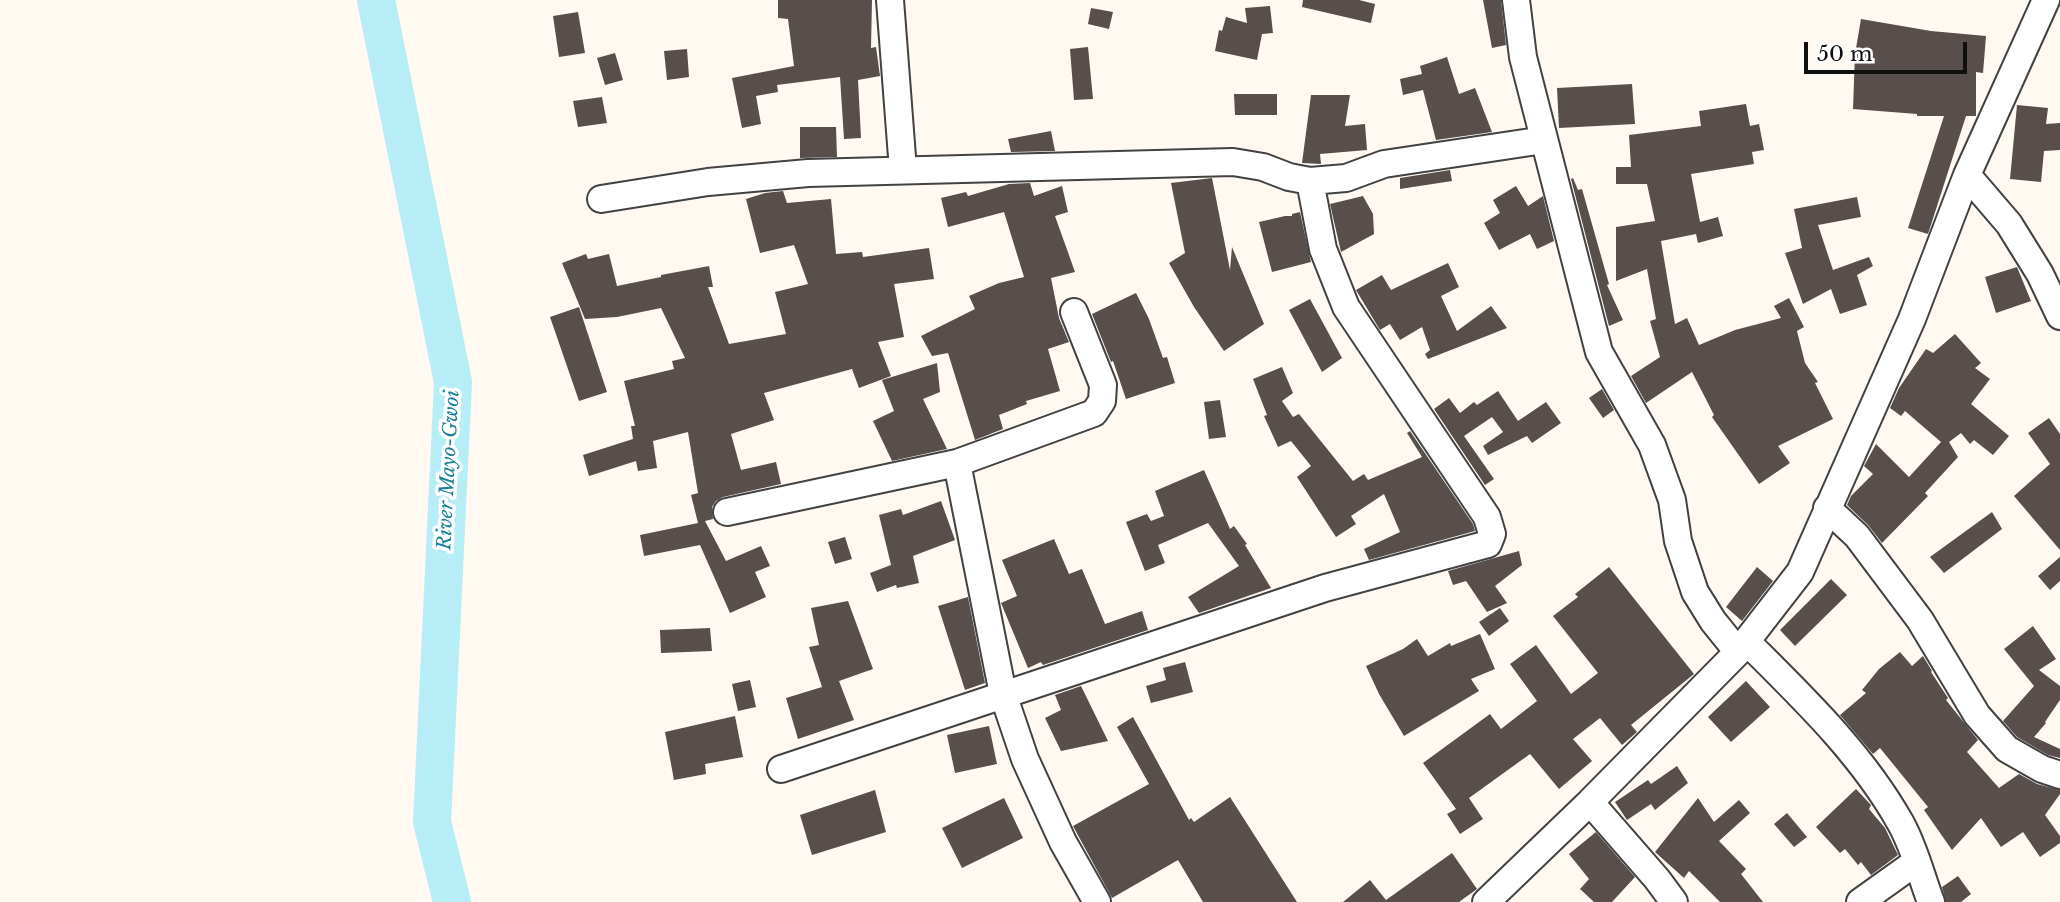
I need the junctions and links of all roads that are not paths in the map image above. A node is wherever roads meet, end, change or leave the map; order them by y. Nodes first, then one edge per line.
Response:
1 (890, 0) edge
2 (1516, 0) edge
3 (2046, 0) edge
4 (1544, 140) junction
5 (903, 170) junction
6 (1967, 175) junction
7 (1310, 181) junction
8 (601, 199) dead end
9 (1074, 312) dead end
10 (2060, 316) edge
11 (957, 463) junction
12 (1827, 508) junction
13 (727, 512) dead end
14 (1743, 647) junction
15 (1003, 694) junction
16 (781, 769) dead end
17 (2060, 775) edge
18 (1590, 802) junction
19 (1916, 862) junction
20 (1097, 902) edge
21 (1486, 902) edge
22 (1674, 902) edge
23 (1860, 902) edge
24 (1931, 902) edge

1 - 5 street
2 - 4 street
3 - 6 street
4 - 7 street
4 - 14 street
5 - 7 street
5 - 8 street
6 - 10 street
6 - 12 street
7 - 15 street
9 - 11 street
11 - 13 street
11 - 15 street
12 - 14 street
12 - 17 street
14 - 18 street
14 - 19 street
15 - 16 street
15 - 20 street
18 - 21 street
18 - 22 street
19 - 23 street
19 - 24 street

